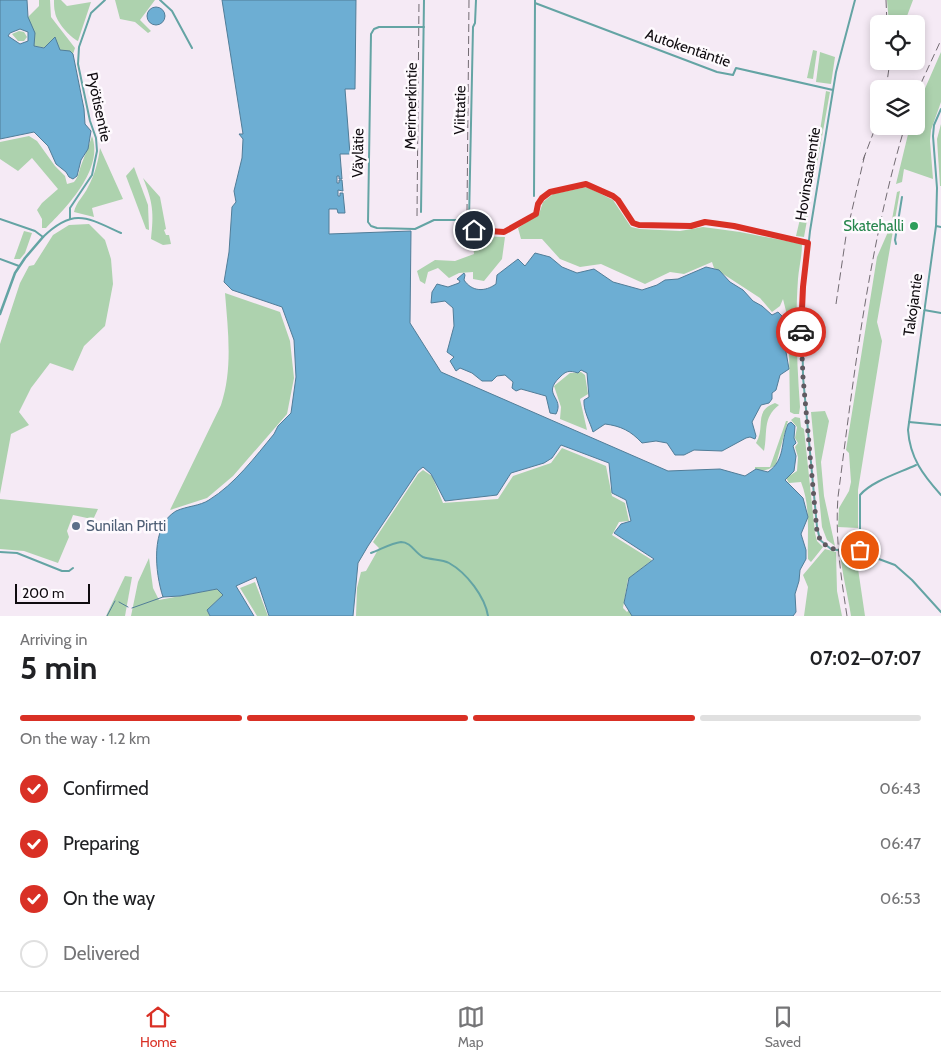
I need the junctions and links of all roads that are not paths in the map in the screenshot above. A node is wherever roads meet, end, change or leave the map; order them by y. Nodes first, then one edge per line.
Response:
1 (105, 0) edge
2 (160, 0) edge
3 (424, 0) edge
4 (476, 0) edge
5 (855, 0) edge
6 (535, 2) edge
7 (424, 27) junction
8 (192, 48) dead end
9 (833, 90) junction
10 (941, 109) edge
11 (534, 196) dead end
12 (902, 197) dead end
13 (421, 212) dead end
14 (0, 219) edge
15 (70, 219) junction
16 (469, 220) joint
17 (936, 226) junction
18 (941, 227) edge
19 (474, 230) dead end
20 (121, 233) dead end
21 (44, 237) junction
22 (808, 243) junction
23 (896, 244) dead end
24 (0, 259) edge
25 (19, 266) junction
26 (924, 310) junction
27 (941, 313) edge
28 (0, 314) edge
29 (908, 422) junction
30 (941, 425) edge
31 (917, 465) junction
32 (941, 495) edge
33 (0, 552) edge
34 (371, 553) dead end
35 (860, 553) junction
36 (73, 568) dead end
37 (941, 612) edge
38 (488, 616) edge

1 - 15 street, Pyötisentie
2 - 8 street
3 - 7 street, Merimerkintie
4 - 16 street, Viittatie
5 - 9 street, Hovinsaarentie
6 - 9 street, Autokentäntie
6 - 11 street
7 - 13 street, Merimerkintie
7 - 16 street, Väylätie
9 - 22 street, Hovinsaarentie
10 - 17 street, Takojantie
12 - 23 street
14 - 21 street
15 - 20 street
15 - 21 street
17 - 18 street
17 - 26 street, Takojantie
19 - 22 street
21 - 25 street
22 - 35 street, Hovinsaarentie
24 - 25 street
25 - 28 street
26 - 27 street
26 - 29 street, Takojantie
29 - 30 street
29 - 31 street, Takojantie
31 - 32 street, Takojantie
31 - 35 street
33 - 36 street
34 - 38 street
35 - 37 street

